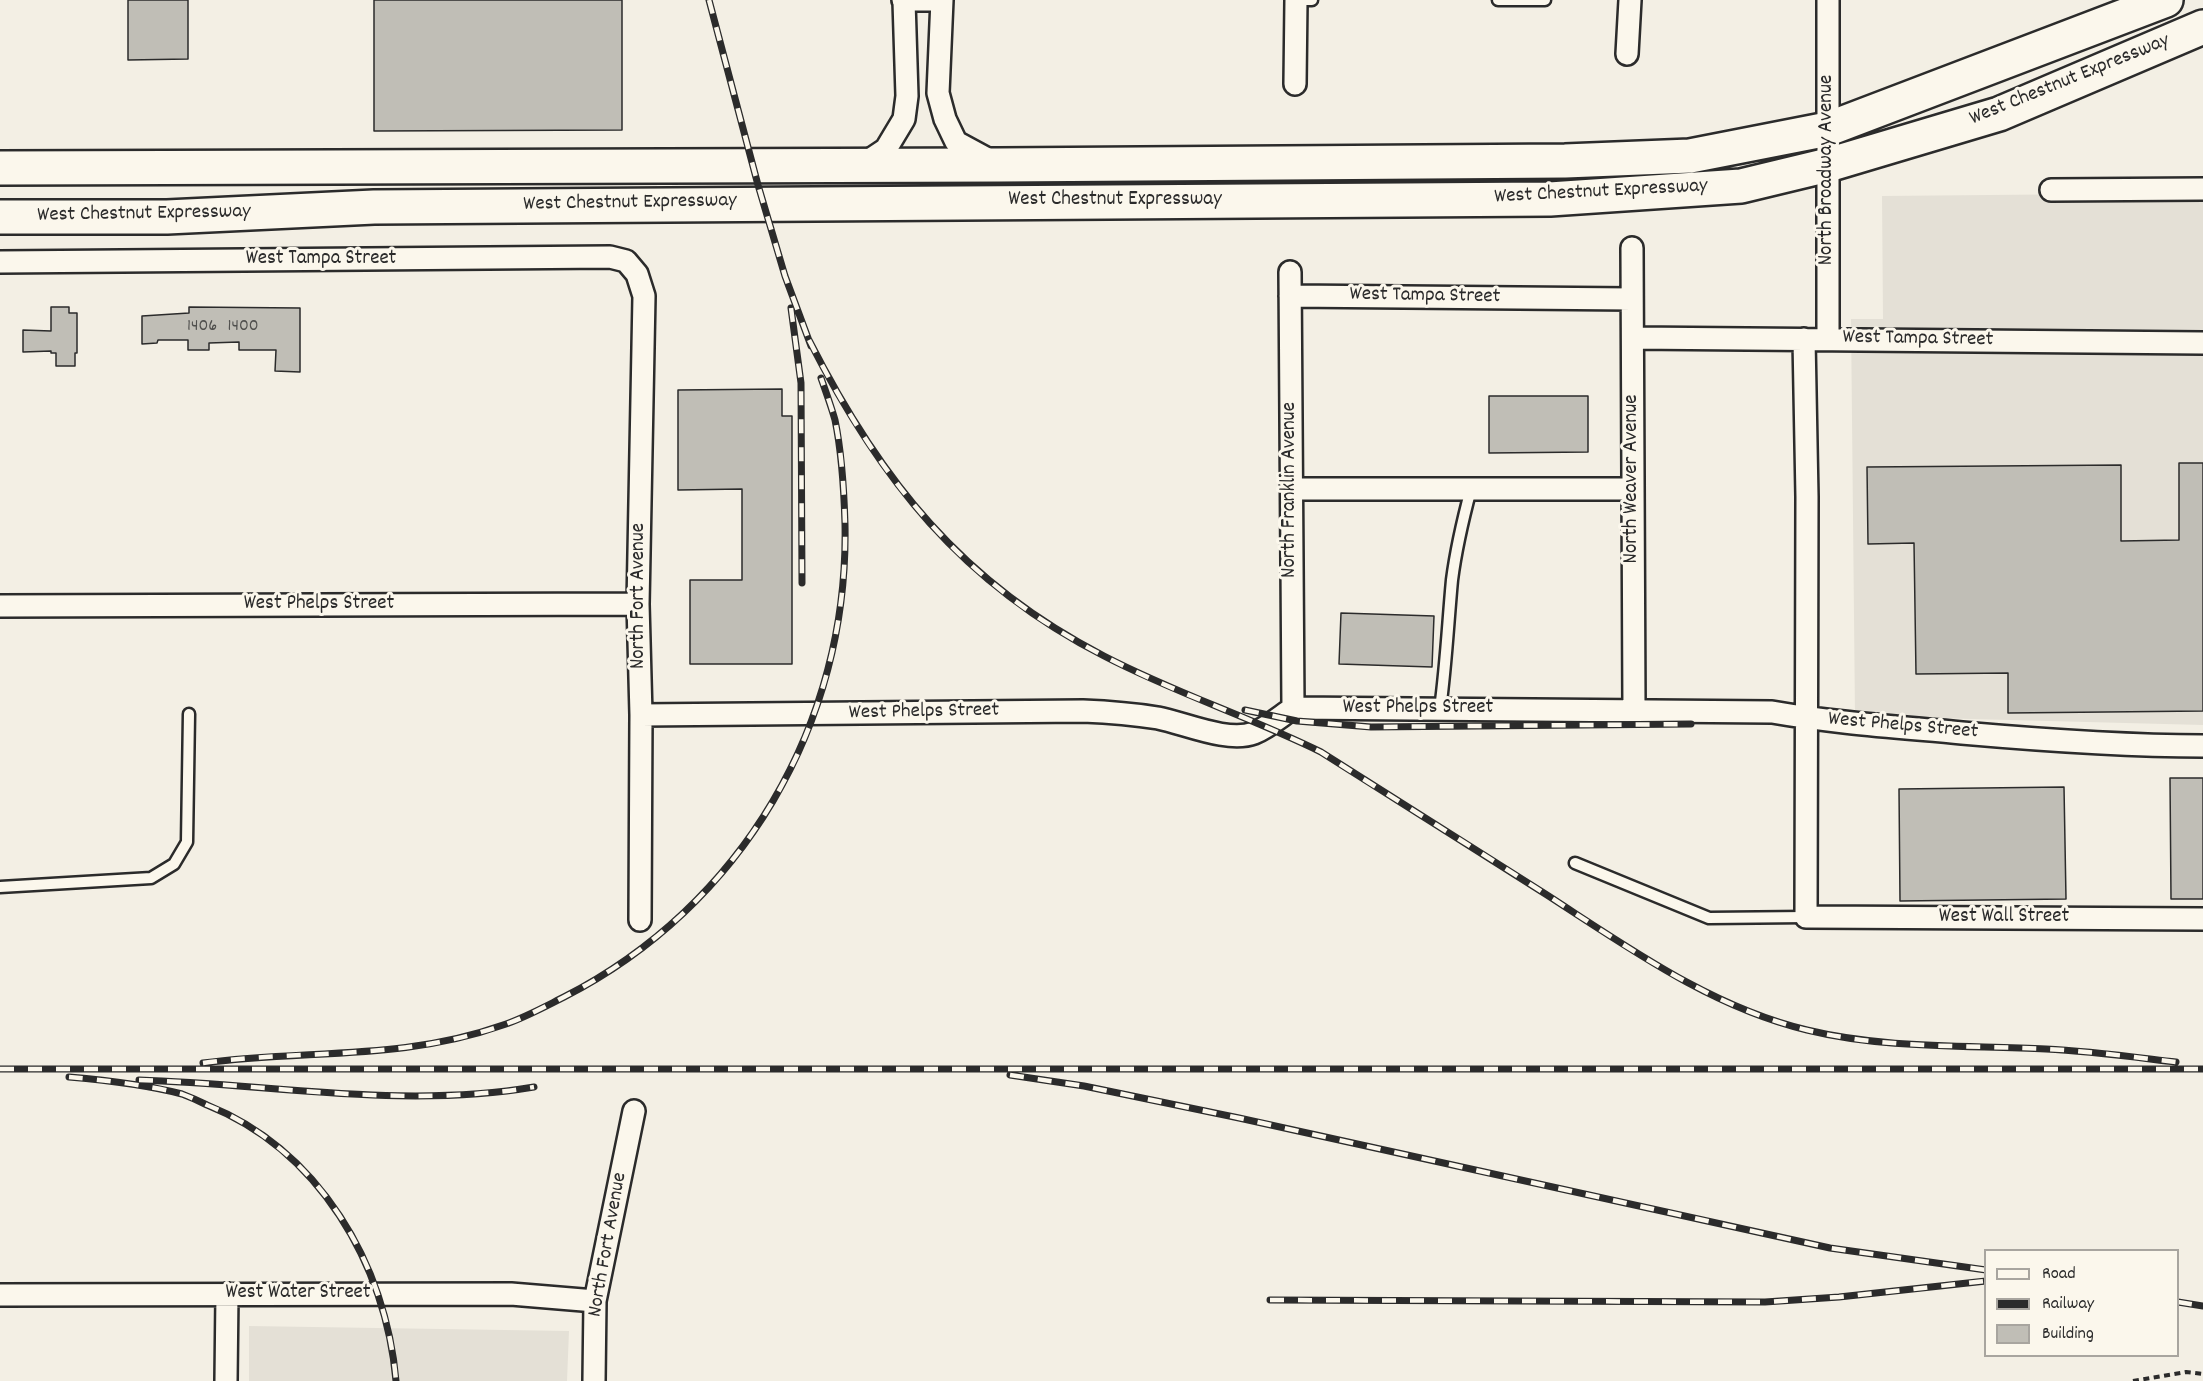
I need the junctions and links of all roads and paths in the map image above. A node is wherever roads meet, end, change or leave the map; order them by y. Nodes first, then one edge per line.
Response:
1 (903, 0) edge
2 (940, 0) edge
3 (1296, 0) edge
4 (1312, 0) edge
5 (1498, 0) edge
6 (1545, 0) edge
7 (1630, 0) edge
8 (1828, 0) edge
9 (2166, 0) edge
10 (2203, 27) edge
11 (1627, 54) dead end
12 (1295, 84) dead end
13 (1828, 129) junction
14 (999, 165) junction
15 (1828, 165) junction
16 (861, 166) junction
17 (0, 168) edge
18 (2203, 189) edge
19 (2051, 190) dead end
20 (0, 217) edge
21 (1632, 248) dead end
22 (0, 262) edge
23 (1290, 272) dead end
24 (637, 273) joint
25 (1290, 296) junction
26 (1632, 299) junction
27 (1633, 338) junction
28 (1804, 339) junction
29 (1828, 339) junction
30 (2203, 343) edge
31 (1291, 489) junction
32 (1471, 489) junction
33 (1633, 489) junction
34 (638, 604) junction
35 (0, 606) edge
36 (1293, 708) junction
37 (1440, 709) junction
38 (1634, 710) junction
39 (189, 714) dead end
40 (641, 715) junction
41 (1807, 718) junction
42 (2203, 746) edge
43 (1575, 863) dead end
44 (0, 887) edge
45 (1806, 917) junction
46 (2203, 919) edge
47 (640, 920) dead end
48 (634, 1111) dead end
49 (227, 1294) junction
50 (0, 1295) edge
51 (595, 1301) junction
52 (2203, 1374) edge
53 (226, 1381) edge
54 (594, 1381) edge
55 (2133, 1381) edge

1 - 2 street
1 - 16 street
2 - 14 street
3 - 4 lane
3 - 12 street
5 - 6 lane
7 - 11 street
8 - 13 street, North Broadway Avenue
9 - 13 main road, West Chestnut Expressway
10 - 15 main road, West Chestnut Expressway
13 - 14 main road, West Chestnut Expressway
13 - 15 street, North Broadway Avenue
14 - 16 main road, West Chestnut Expressway
15 - 20 main road, West Chestnut Expressway
15 - 29 street, North Broadway Avenue
16 - 17 main road, West Chestnut Expressway
18 - 19 street
21 - 26 street, North Weaver Avenue
22 - 24 street, West Tampa Street
23 - 25 street, North Franklin Avenue
24 - 34 street, North Fort Avenue
25 - 26 street, West Tampa Street
25 - 31 street, North Franklin Avenue
26 - 27 street, North Weaver Avenue
27 - 28 street, West Tampa Street
27 - 33 street, North Weaver Avenue
28 - 29 street, West Tampa Street
28 - 41 street
29 - 30 street, West Tampa Street
31 - 32 street
31 - 36 street, North Franklin Avenue
32 - 33 street
32 - 37 lane
33 - 38 street, North Weaver Avenue
34 - 35 street, West Phelps Street
34 - 40 street, North Fort Avenue
36 - 37 street, West Phelps Street
36 - 40 street, West Phelps Street
37 - 38 street, West Phelps Street
38 - 41 street, West Phelps Street
39 - 44 lane
40 - 47 street, North Fort Avenue
41 - 42 street, West Phelps Street
41 - 45 street
43 - 45 lane
45 - 46 street, West Wall Street
48 - 51 street, North Fort Avenue
49 - 50 street, West Water Street
49 - 51 street, West Water Street
49 - 53 street
51 - 54 street, North Fort Avenue
52 - 55 path

